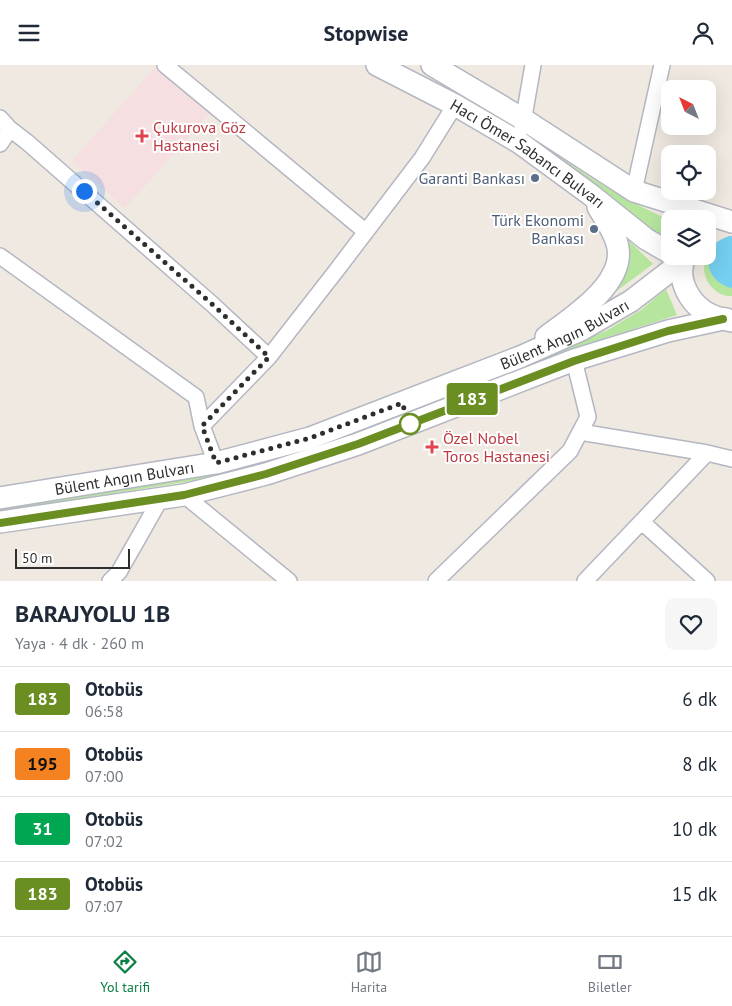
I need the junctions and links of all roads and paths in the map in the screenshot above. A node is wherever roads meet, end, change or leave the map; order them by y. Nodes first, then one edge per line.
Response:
1 (165, 65) edge
2 (377, 65) edge
3 (432, 65) edge
4 (533, 65) edge
5 (662, 65) edge
6 (455, 105) junction
7 (523, 119) junction
8 (5, 123) edge
9 (520, 143) junction
10 (0, 144) edge
11 (634, 191) junction
12 (591, 195) junction
13 (732, 223) edge
14 (716, 225) edge
15 (366, 232) junction
16 (661, 247) edge
17 (0, 256) edge
18 (669, 265) edge
19 (680, 265) edge
20 (729, 320) edge
21 (269, 357) junction
22 (520, 357) junction
23 (574, 361) junction
24 (202, 426) junction
25 (580, 432) junction
26 (707, 453) junction
27 (732, 459) edge
28 (216, 463) junction
29 (184, 495) junction
30 (0, 498) edge
31 (162, 498) junction
32 (642, 522) junction
33 (0, 523) edge
34 (118, 578) edge
35 (289, 581) edge
36 (436, 581) edge
37 (585, 581) edge
38 (707, 581) edge

1 - 15 street
2 - 6 main road, Hacı Ömer Sabancı Bulvarı
3 - 7 main road, Hacı Ömer Sabancı Bulvarı
4 - 7 street
5 - 11 street
6 - 9 main road, Hacı Ömer Sabancı Bulvarı
6 - 15 street
7 - 9 street
7 - 11 main road, Hacı Ömer Sabancı Bulvarı
8 - 10 street
8 - 21 street
9 - 12 main road, Hacı Ömer Sabancı Bulvarı
11 - 13 main road, Hacı Ömer Sabancı Bulvarı
12 - 16 main road, Hacı Ömer Sabancı Bulvarı
12 - 22 main road
13 - 14 main road
15 - 21 street
17 - 24 street
18 - 22 main road, Bülent Angın Bulvarı
19 - 20 main road
20 - 23 main road, Bülent Angın Bulvarı
21 - 24 street
22 - 28 main road, Bülent Angın Bulvarı
23 - 25 street
23 - 29 main road, Bülent Angın Bulvarı
24 - 28 street
25 - 26 street
25 - 36 street
26 - 27 street
26 - 32 street
28 - 30 main road, Bülent Angın Bulvarı
29 - 31 main road, Bülent Angın Bulvarı
29 - 35 street
31 - 33 main road, Bülent Angın Bulvarı
31 - 34 street
32 - 37 street
32 - 38 street

